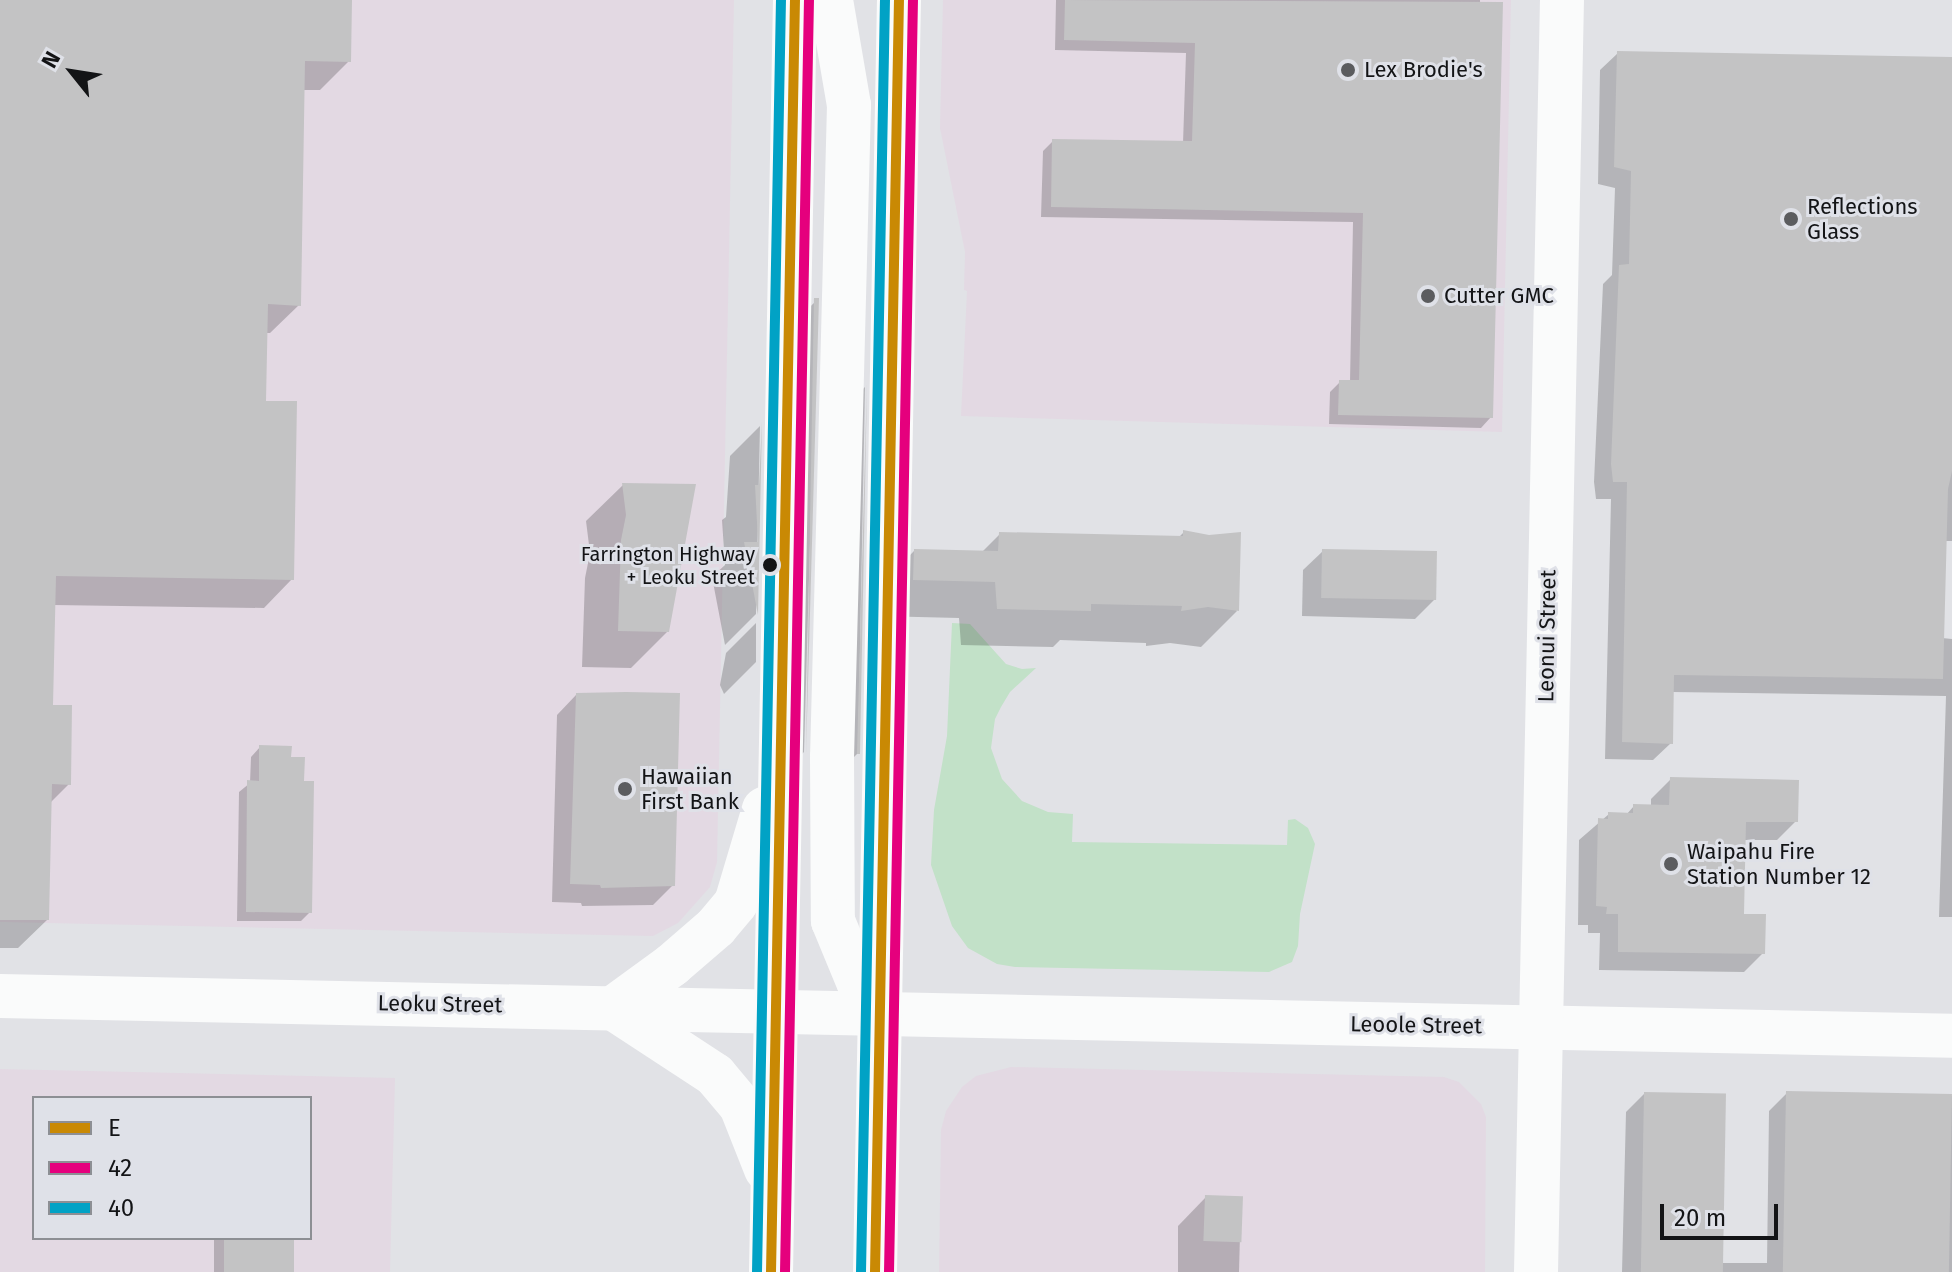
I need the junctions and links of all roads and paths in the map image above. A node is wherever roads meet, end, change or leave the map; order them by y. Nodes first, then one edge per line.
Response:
1 (795, 0) edge
2 (831, 0) edge
3 (899, 0) edge
4 (1562, 0) edge
5 (780, 757) junction
6 (0, 996) edge
7 (613, 1008) junction
8 (774, 1011) junction
9 (880, 1014) junction
10 (1539, 1027) junction
11 (1952, 1036) edge
12 (773, 1186) junction
13 (771, 1272) edge
14 (875, 1272) edge
15 (1536, 1272) edge

1 - 5 main road
2 - 9 main road
3 - 9 main road
4 - 10 main road, Leonui Street
5 - 7 main road
5 - 8 main road
6 - 7 main road, Leoku Street
7 - 8 main road, Leoku Street
7 - 12 main road
8 - 9 main road, Leoku Street
8 - 12 main road
9 - 10 main road, Leoole Street
9 - 14 main road
10 - 11 main road, Leoole Street
10 - 15 main road, Leonui Street
12 - 13 main road

